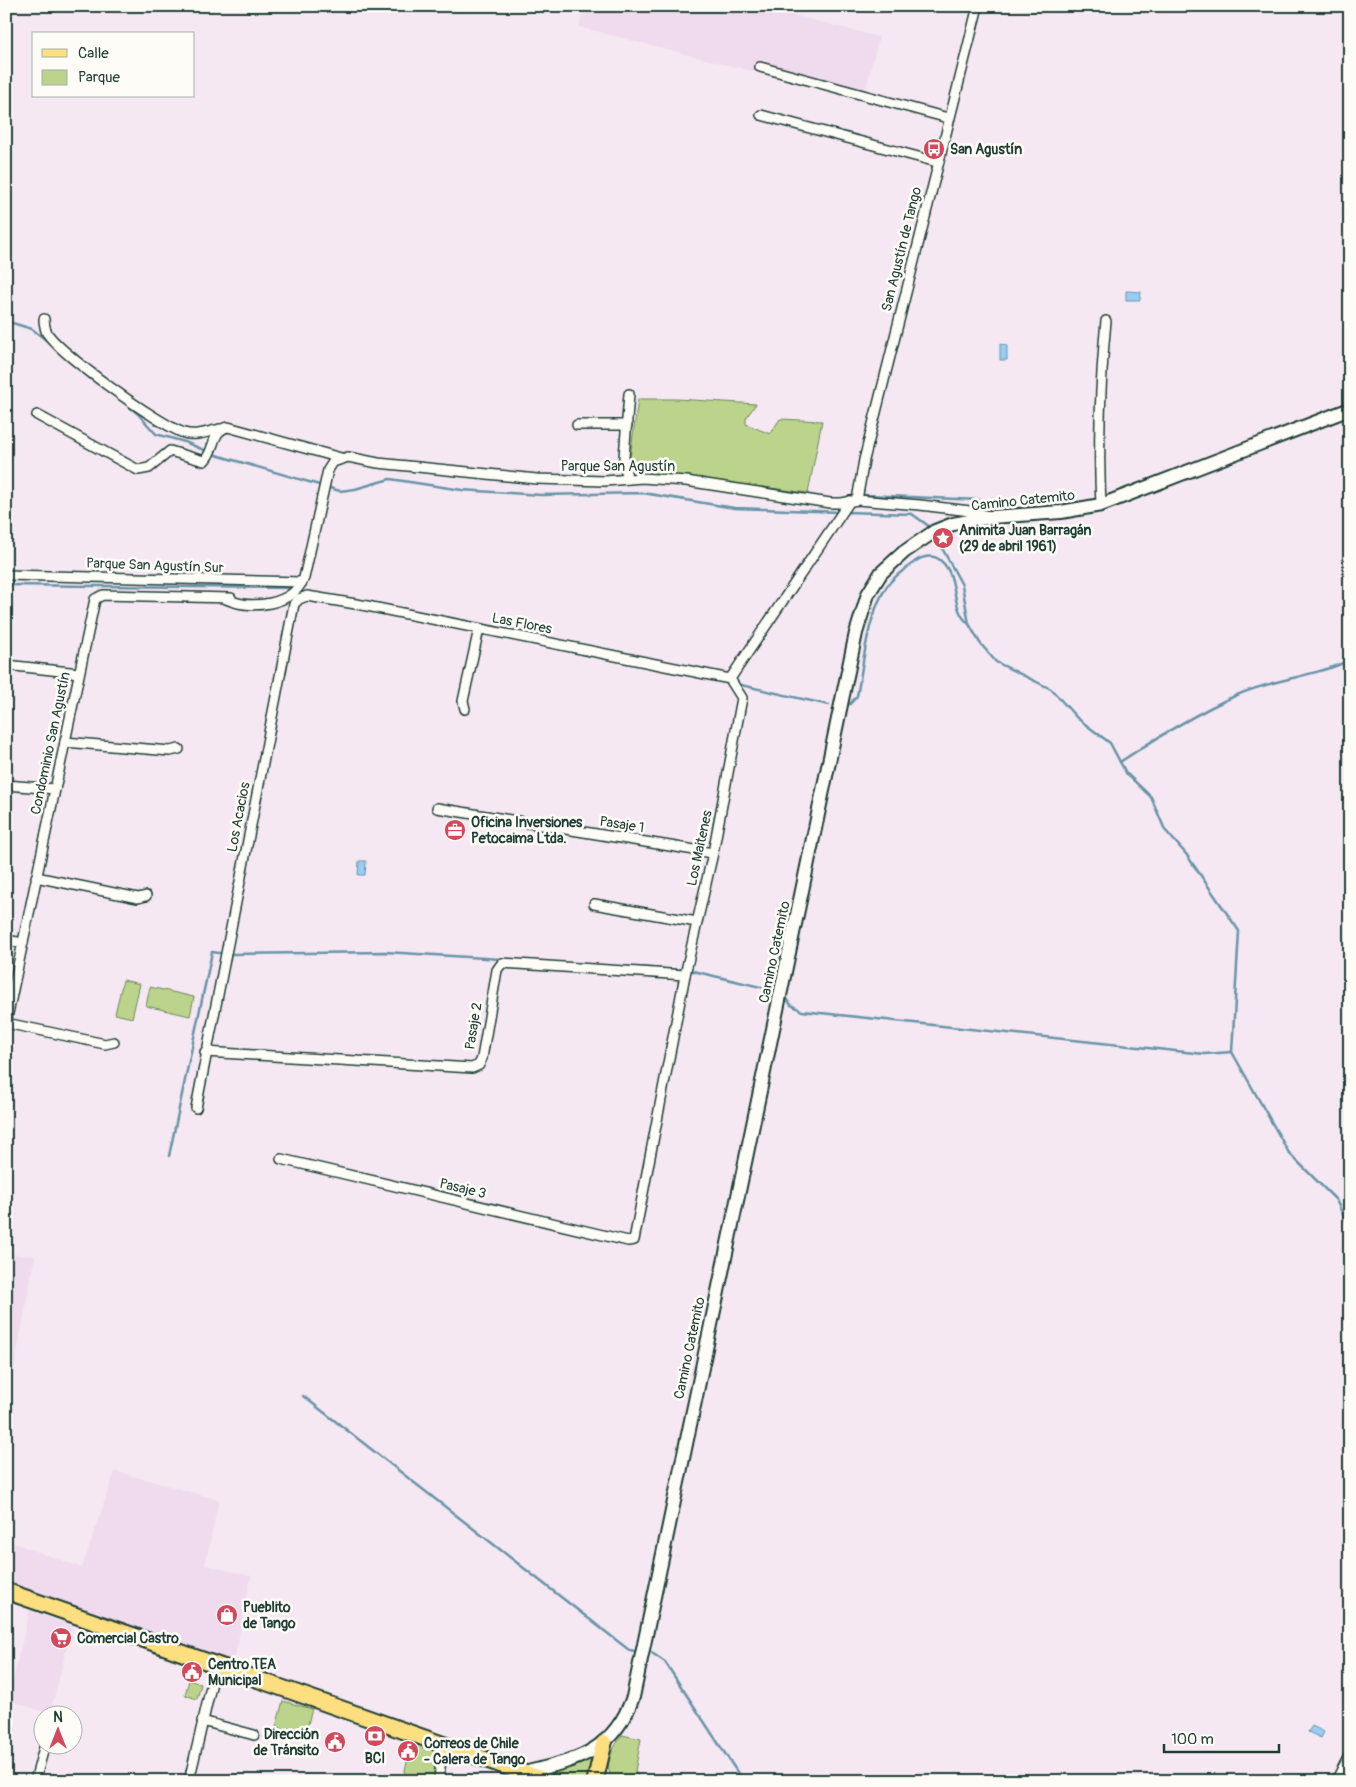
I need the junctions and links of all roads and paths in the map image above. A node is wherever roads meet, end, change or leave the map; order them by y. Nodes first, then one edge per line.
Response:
1 (978, 6) edge
2 (760, 67) dead end
3 (761, 114) dead end
4 (948, 118) junction
5 (937, 162) junction
6 (44, 319) dead end
7 (1106, 321) dead end
8 (629, 394) dead end
9 (1350, 409) edge
10 (37, 415) dead end
11 (577, 425) dead end
12 (627, 425) junction
13 (222, 429) junction
14 (341, 458) junction
15 (627, 479) junction
16 (1101, 505) junction
17 (848, 506) junction
18 (954, 509) junction
19 (991, 517) junction
20 (953, 524) junction
21 (6, 575) edge
22 (302, 582) junction
23 (309, 596) joint
24 (479, 628) junction
25 (6, 665) edge
26 (79, 673) junction
27 (730, 679) junction
28 (465, 709) dead end
29 (65, 742) junction
30 (179, 749) dead end
31 (6, 785) edge
32 (55, 789) junction
33 (437, 808) dead end
34 (713, 853) junction
35 (36, 877) junction
36 (146, 896) dead end
37 (594, 904) dead end
38 (697, 922) junction
39 (6, 940) edge
40 (23, 943) junction
41 (685, 975) junction
42 (6, 1023) edge
43 (114, 1042) dead end
44 (205, 1052) junction
45 (196, 1108) dead end
46 (281, 1159) dead end
47 (635, 1235) joint
48 (6, 1591) edge
49 (216, 1664) junction
50 (202, 1721) junction
51 (254, 1736) dead end
52 (604, 1743) junction
53 (442, 1744) junction
54 (42, 1754) edge
55 (1350, 1754) edge
56 (600, 1761) junction
57 (524, 1777) edge
58 (1337, 1779) dead end
59 (35, 1781) edge
60 (189, 1781) edge
61 (439, 1781) edge
62 (547, 1781) edge
63 (595, 1781) edge
64 (604, 1781) edge

1 - 4 street, San Agustín de Tango
2 - 4 street
3 - 5 street
4 - 5 street, San Agustín de Tango
5 - 17 street, San Agustín de Tango
6 - 13 street, Parque San Agustín
7 - 16 street
8 - 12 street
9 - 16 main road, Camino Catemito
10 - 13 street
11 - 12 street
12 - 15 street
13 - 14 street, Parque San Agustín
14 - 15 street, Parque San Agustín
14 - 22 street
15 - 17 street, Parque San Agustín
16 - 19 main road, Camino Catemito
17 - 18 street, Parque San Agustín
17 - 27 street
18 - 19 street, Parque San Agustín
18 - 20 street
19 - 20 main road, Camino Catemito
20 - 52 main road, Camino Catemito
21 - 22 street, Parque San Agustín Sur
22 - 26 street, Condominio San Agustín
23 - 24 street, Las Flores
23 - 44 street, Los Acacios
24 - 27 street, Las Flores
24 - 28 street
25 - 26 street
26 - 29 street, Condominio San Agustín
27 - 34 street, Los Maitenes
29 - 30 street
29 - 32 street, Condominio San Agustín
31 - 32 street
32 - 35 street, Condominio San Agustín
33 - 34 street, Pasaje 1
34 - 38 street, Los Maitenes
35 - 36 street
35 - 40 street, Condominio San Agustín
37 - 38 street
38 - 41 street, Los Maitenes
39 - 40 street
40 - 42 street, Condominio San Agustín
41 - 44 street, Pasaje 2
41 - 47 street, Los Maitenes
42 - 43 street
44 - 45 street
46 - 47 street, Pasaje 3
48 - 49 main road
49 - 50 street
49 - 53 main road
50 - 51 street
50 - 60 street
52 - 56 main road
52 - 57 main road, Camino Catemito
53 - 57 main road
53 - 61 street
54 - 59 street
55 - 58 street
56 - 63 main road
56 - 64 main road
57 - 62 main road

